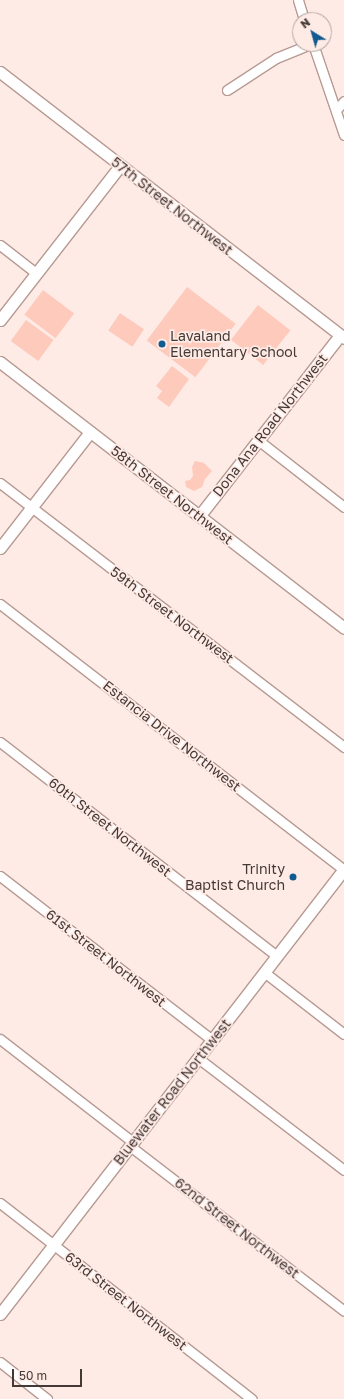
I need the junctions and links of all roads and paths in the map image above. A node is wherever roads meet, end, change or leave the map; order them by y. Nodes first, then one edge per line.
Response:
1 (298, 0) edge
2 (302, 12) edge
3 (292, 51) edge
4 (316, 52) edge
5 (0, 72) edge
6 (227, 90) dead end
7 (344, 101) edge
8 (336, 110) junction
9 (344, 135) edge
10 (120, 166) junction
11 (0, 245) edge
12 (36, 273) junction
13 (0, 320) edge
14 (342, 336) edge
15 (0, 362) edge
16 (90, 432) junction
17 (258, 440) junction
18 (0, 483) edge
19 (31, 507) junction
20 (344, 507) edge
21 (200, 516) junction
22 (0, 548) edge
23 (0, 604) edge
24 (344, 628) edge
25 (0, 742) edge
26 (344, 747) edge
27 (344, 870) edge
28 (0, 876) edge
29 (277, 956) junction
30 (264, 972) junction
31 (344, 1034) edge
32 (0, 1039) edge
33 (212, 1040) junction
34 (198, 1058) junction
35 (132, 1144) junction
36 (344, 1170) edge
37 (0, 1203) edge
38 (54, 1245) junction
39 (344, 1311) edge
40 (0, 1314) edge
41 (0, 1362) edge
42 (47, 1399) edge
43 (252, 1399) edge

1 - 2 street
3 - 6 street
4 - 8 street
5 - 10 street, 57th Street Northwest
7 - 8 street
8 - 9 street
10 - 12 street
10 - 14 street, 57th Street Northwest
11 - 12 street
12 - 13 street
14 - 17 street, Dona Ana Road Northwest
15 - 16 street, 58th Street Northwest
16 - 19 street
16 - 21 street, 58th Street Northwest
17 - 20 street
17 - 21 street, Dona Ana Road Northwest
18 - 19 street, 59th Street Northwest
19 - 22 street
19 - 26 street, 59th Street Northwest
21 - 24 street, 58th Street Northwest
23 - 27 street, Estancia Drive Northwest
25 - 29 street, 60th Street Northwest
27 - 29 street, Bluewater Road Northwest
28 - 33 street, 61st Street Northwest
29 - 30 street, Bluewater Road Northwest
30 - 31 street
30 - 33 street, Bluewater Road Northwest
32 - 35 street, 62nd Street Northwest
33 - 34 street, Bluewater Road Northwest
34 - 35 street, Bluewater Road Northwest
34 - 36 street
35 - 38 street, Bluewater Road Northwest
35 - 39 street, 62nd Street Northwest
37 - 38 street, 63rd Street Northwest
38 - 40 street, Bluewater Road Northwest
38 - 43 street, 63rd Street Northwest
41 - 42 street

